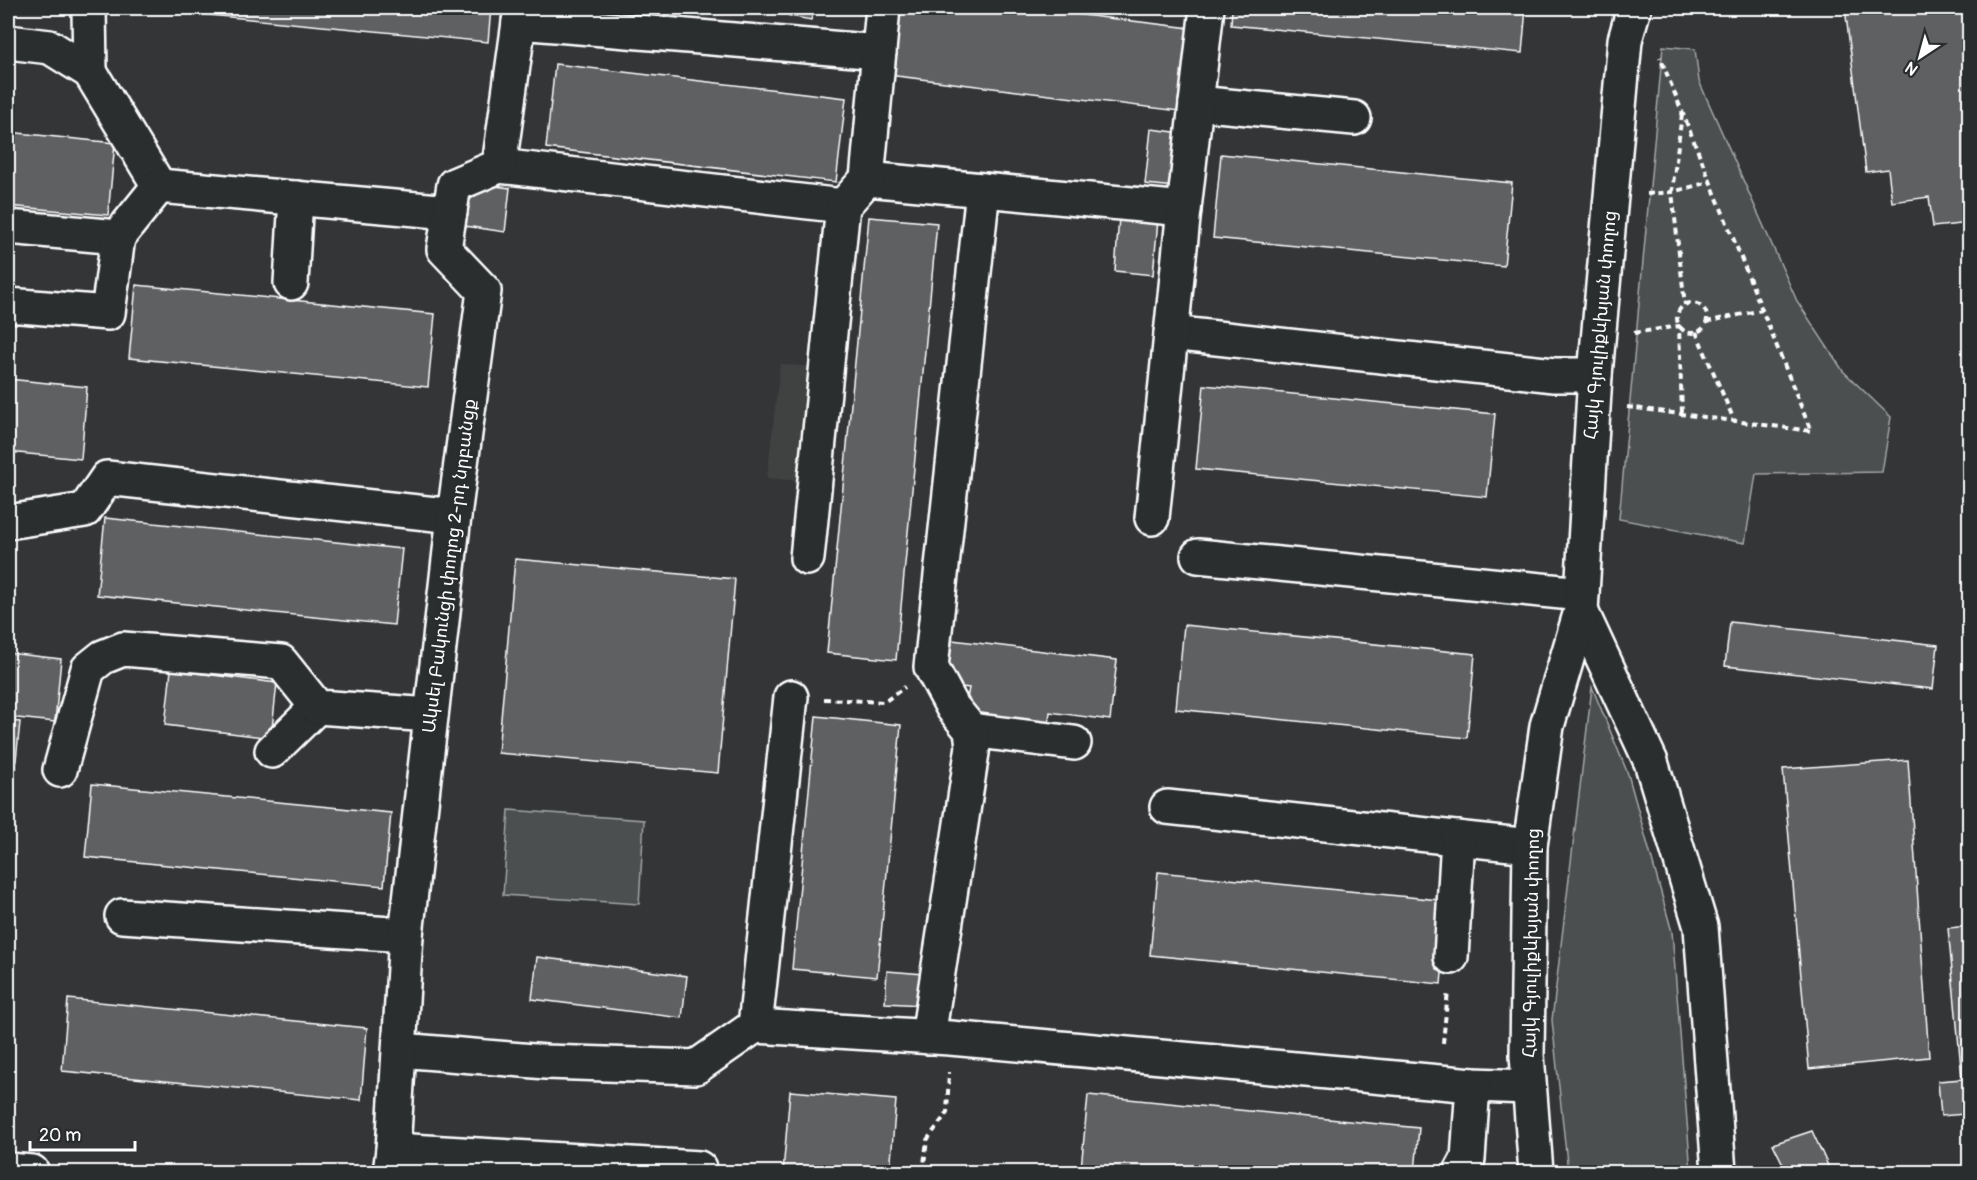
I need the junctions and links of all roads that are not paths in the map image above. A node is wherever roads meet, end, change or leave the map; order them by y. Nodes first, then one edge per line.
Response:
1 (89, 8) edge
2 (883, 8) edge
3 (1207, 8) edge
4 (1617, 8) edge
5 (1634, 8) edge
6 (520, 15) edge
7 (1624, 40) junction
8 (8, 42) edge
9 (879, 52) junction
10 (90, 72) junction
11 (1196, 103) junction
12 (1354, 118) dead end
13 (500, 166) junction
14 (867, 179) junction
15 (159, 186) junction
16 (983, 190) junction
17 (296, 198) junction
18 (843, 206) junction
19 (1184, 209) junction
20 (450, 212) junction
21 (8, 227) edge
22 (118, 237) junction
23 (291, 283) dead end
24 (8, 305) edge
25 (1171, 333) junction
26 (1594, 375) junction
27 (454, 516) junction
28 (1152, 518) dead end
29 (8, 522) edge
30 (1198, 556) dead end
31 (807, 558) dead end
32 (1582, 603) junction
33 (791, 697) road end
34 (317, 706) junction
35 (431, 715) junction
36 (970, 730) junction
37 (1074, 743) dead end
38 (272, 751) dead end
39 (60, 770) dead end
40 (1167, 807) dead end
41 (1458, 838) junction
42 (1530, 846) junction
43 (122, 916) dead end
44 (406, 935) junction
45 (1451, 957) road end
46 (755, 1026) junction
47 (939, 1037) junction
48 (400, 1050) junction
49 (1473, 1085) junction
50 (1529, 1087) junction
51 (391, 1161) edge
52 (699, 1168) dead end
53 (1461, 1173) edge
54 (1536, 1173) edge
55 (1719, 1173) edge

1 - 10 street
2 - 9 street
3 - 11 street
4 - 7 street, Հայկ Գյուլիքևխյան փողոց
5 - 7 street, Հայկ Գյուլիքևխյան փողոց
6 - 9 street
6 - 13 street
7 - 26 street, Հայկ Գյուլիքևխյան փողոց
8 - 10 street
9 - 14 street
10 - 15 street
11 - 12 street
11 - 19 street
13 - 18 street
13 - 20 street, Ակսել Բակունցի փողոց 2-րդ նրբանցք
14 - 16 street
14 - 18 street
15 - 17 street
15 - 22 street
16 - 19 street
16 - 36 street
17 - 20 street
17 - 23 street
18 - 31 street
19 - 25 street
20 - 27 street, Ակսել Բակունցի փողոց 2-րդ նրբանցք
21 - 22 street
22 - 24 street
25 - 26 street
25 - 28 street
26 - 32 street, Հայկ Գյուլիքևխյան փողոց
27 - 29 street
27 - 35 street, Ակսել Բակունցի փողոց 2-րդ նրբանցք
30 - 32 street
32 - 42 street, Հայկ Գյուլիքևխյան փողոց
32 - 55 street, Հայկ Գյուլիքևխյան փողոց
33 - 46 street
34 - 35 street
34 - 38 street
34 - 39 street
35 - 44 street, Ակսել Բակունցի փողոց 2-րդ նրբանցք
36 - 37 street
36 - 47 street
40 - 41 street
41 - 42 street
41 - 45 street
42 - 50 street, Հայկ Գյուլիքևխյան փողոց
43 - 44 street
44 - 48 street, Ակսել Բակունցի փողոց 2-րդ նրբանցք
46 - 47 street
46 - 48 street
47 - 49 street
48 - 51 street, Ակսել Բակունցի փողոց 2-րդ նրբանցք
49 - 50 street
49 - 53 street
50 - 54 street, Հայկ Գյուլիքևխյան փողոց
51 - 52 street

